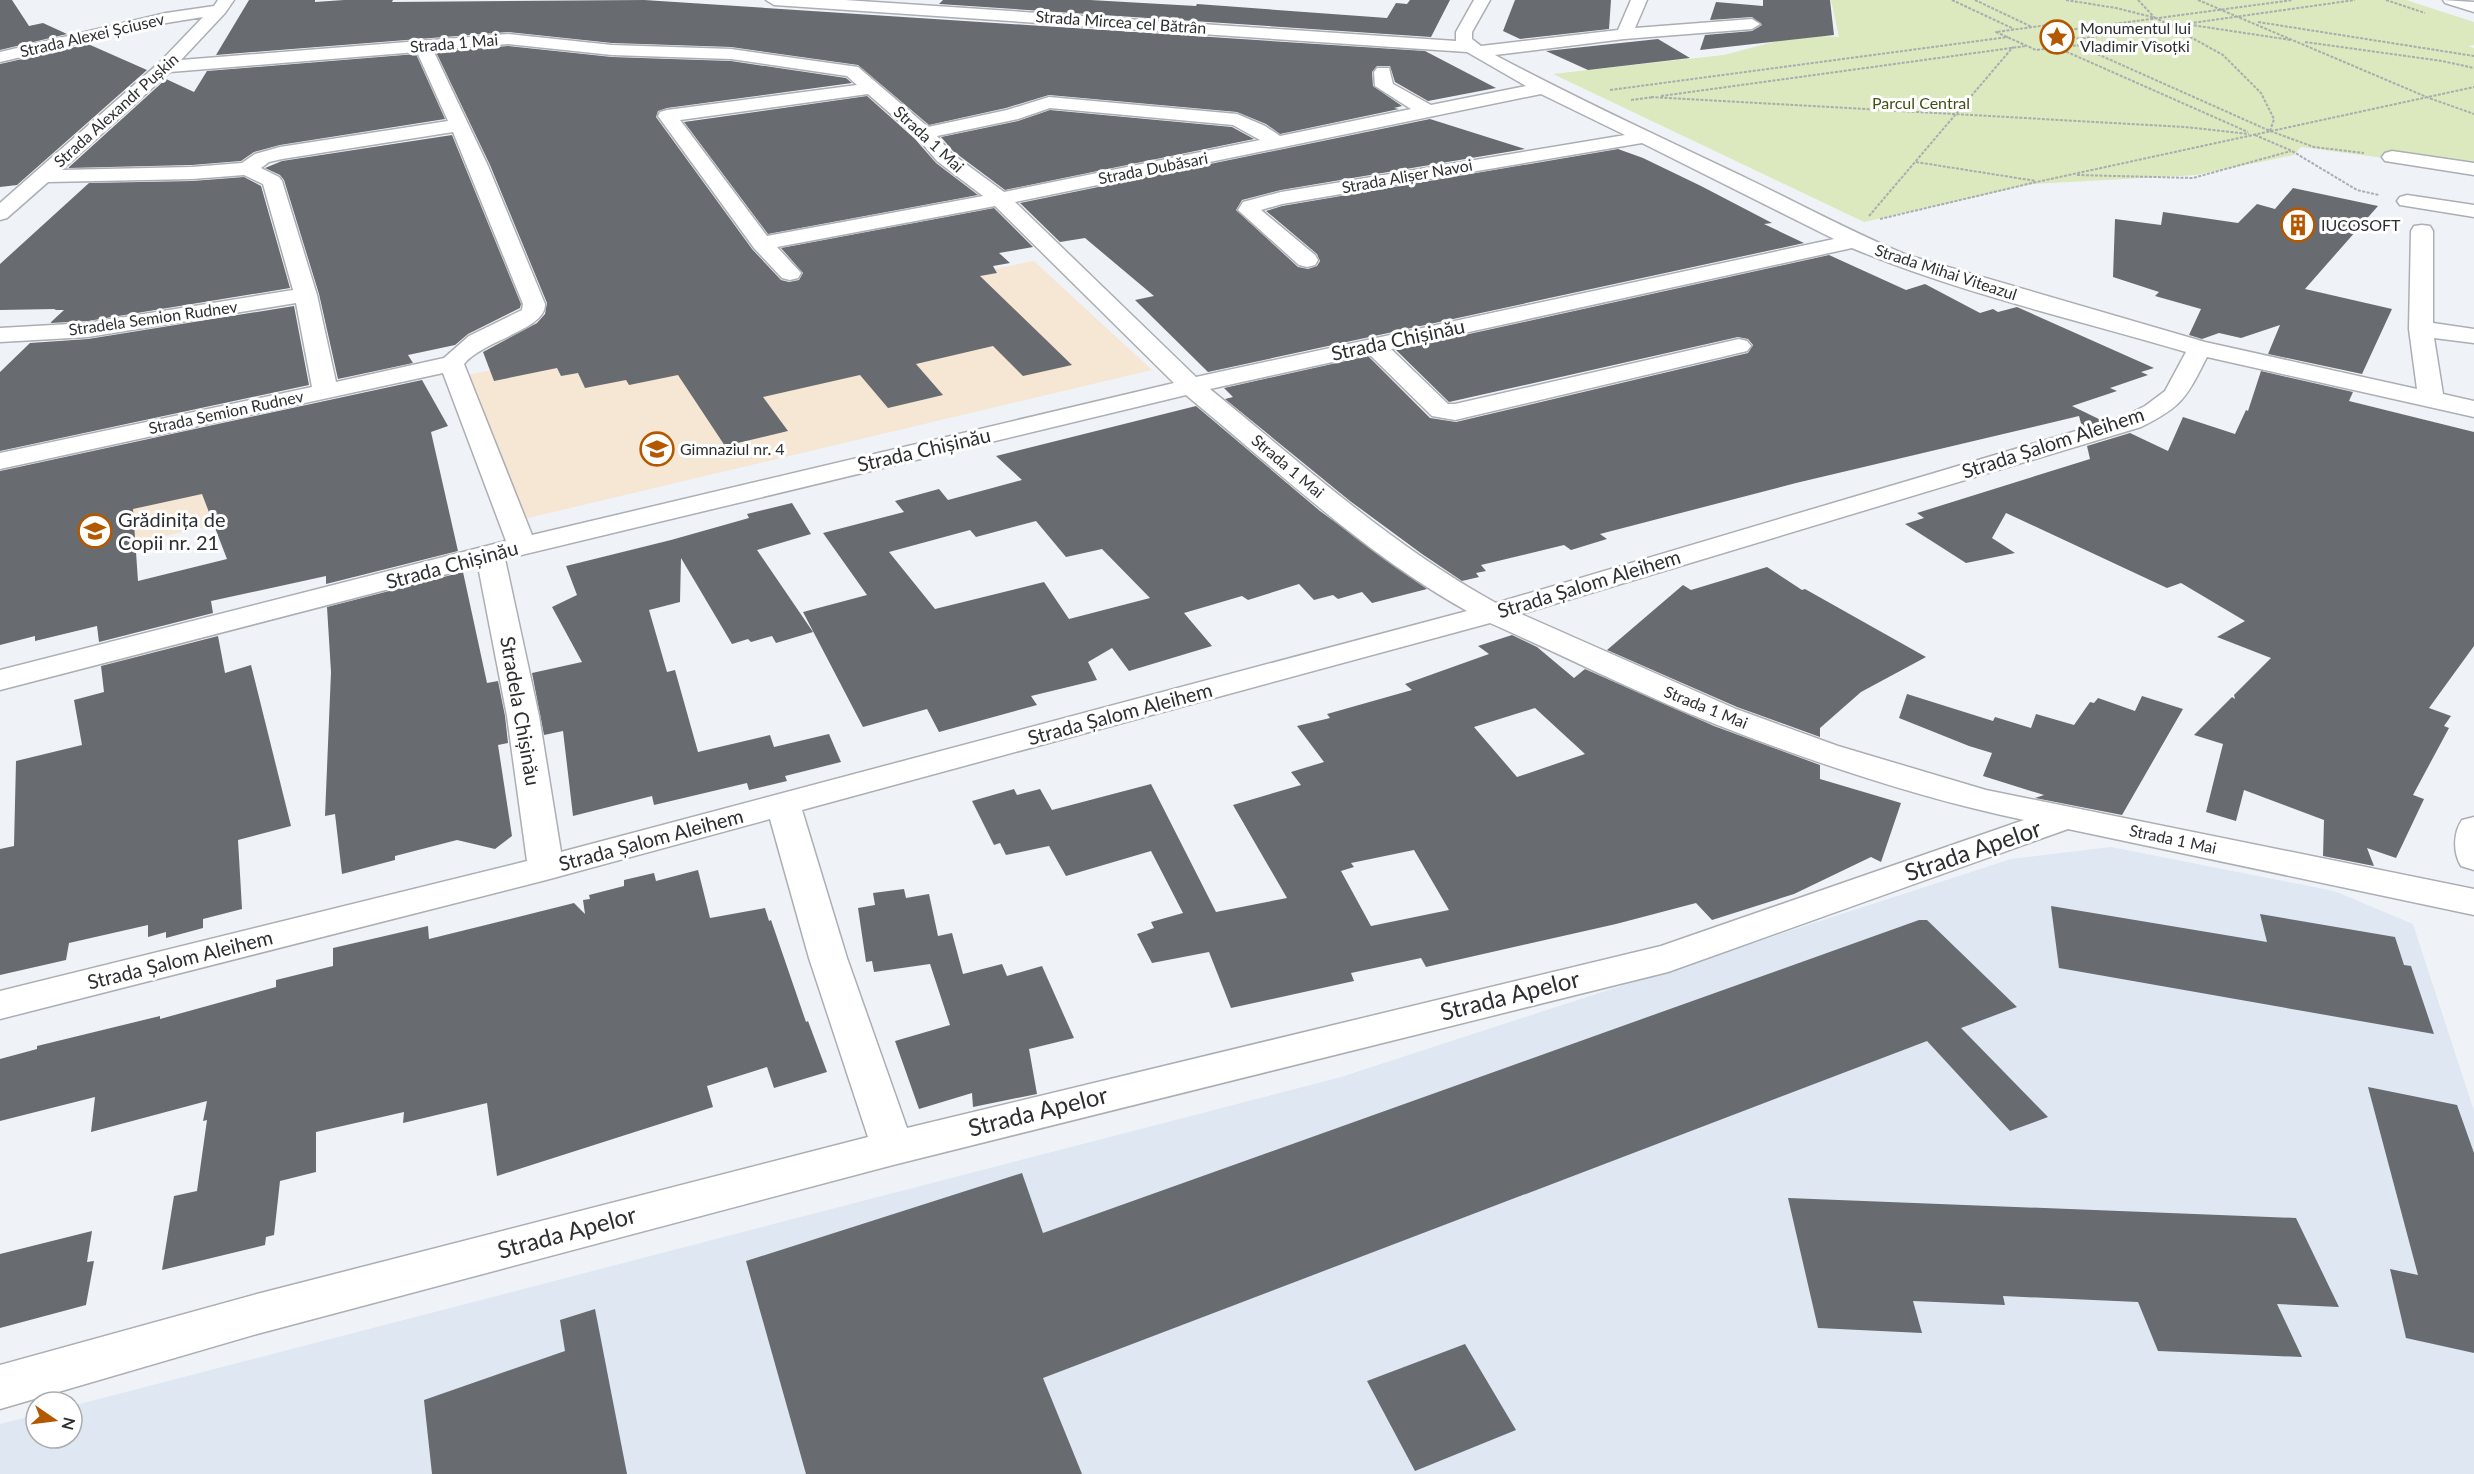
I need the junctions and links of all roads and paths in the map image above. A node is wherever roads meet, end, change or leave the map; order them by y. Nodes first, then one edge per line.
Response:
1 (774, 0) edge
2 (1482, 0) edge
3 (1639, 0) edge
4 (1952, 0) edge
5 (1975, 0) edge
6 (2066, 0) edge
7 (2138, 0) edge
8 (2198, 0) edge
9 (2293, 0) edge
10 (2355, 0) edge
11 (2451, 0) edge
12 (223, 5) edge
13 (2474, 7) edge
14 (1181, 8) dead end
15 (2222, 10) junction
16 (2239, 16) junction
17 (2156, 18) junction
18 (2251, 21) junction
19 (1752, 24) dead end
20 (2185, 24) junction
21 (1172, 25) junction
22 (2171, 26) junction
23 (2033, 27) junction
24 (2015, 30) junction
25 (2061, 31) junction
26 (1624, 34) junction
27 (2007, 37) junction
28 (2078, 39) junction
29 (2297, 41) junction
30 (2077, 45) junction
31 (423, 46) junction
32 (2026, 46) junction
33 (2013, 47) junction
34 (2058, 48) junction
35 (1473, 49) junction
36 (2474, 56) edge
37 (0, 57) edge
38 (165, 67) junction
39 (2474, 68) edge
40 (1383, 72) dead end
41 (2474, 87) edge
42 (873, 88) junction
43 (1543, 88) junction
44 (1651, 97) junction
45 (2429, 98) junction
46 (1564, 99) junction
47 (1630, 100) dead end
48 (1429, 112) junction
49 (2474, 114) edge
50 (1956, 115) junction
51 (459, 125) junction
52 (2270, 131) junction
53 (924, 133) junction
54 (2253, 135) junction
55 (1645, 137) junction
56 (1278, 143) junction
57 (2292, 151) junction
58 (2392, 157) joint
59 (1916, 162) junction
60 (247, 169) junction
61 (2474, 169) edge
62 (2071, 175) junction
63 (42, 176) junction
64 (2042, 182) junction
65 (1000, 199) junction
66 (2407, 201) joint
67 (2474, 211) edge
68 (0, 214) edge
69 (1875, 220) dead end
70 (2422, 231) dead end
71 (1859, 232) junction
72 (762, 243) junction
73 (1307, 260) dead end
74 (790, 273) dead end
75 (306, 295) junction
76 (2421, 329) junction
77 (0, 334) edge
78 (2474, 336) edge
79 (1373, 345) junction
80 (1739, 346) dead end
81 (2200, 348) junction
82 (452, 364) junction
83 (1191, 386) junction
84 (325, 391) junction
85 (2431, 400) junction
86 (2474, 408) edge
87 (0, 462) edge
88 (522, 546) junction
89 (490, 555) junction
90 (1493, 613) junction
91 (0, 680) edge
92 (783, 805) junction
93 (2068, 817) junction
94 (2474, 828) edge
95 (2474, 858) edge
96 (546, 868) junction
97 (2474, 902) edge
98 (0, 1005) edge
99 (893, 1148) junction
100 (0, 1387) edge

1 - 21 street, Strada Mircea cel Bătrân
2 - 35 street
3 - 26 street
4 - 24 path
5 - 23 path
6 - 17 path
7 - 17 path
8 - 15 path
9 - 15 path
10 - 16 path
11 - 13 street
12 - 37 street, Strada Alexei Șciusev
12 - 38 street, Strada Alexandr Pușkin
14 - 21 street
15 - 16 path
15 - 17 path
16 - 18 path
16 - 20 path
17 - 22 path
17 - 25 path
18 - 29 path
18 - 36 path
19 - 26 street
20 - 22 path
20 - 29 path
21 - 35 street, Strada Mircea cel Bătrân
22 - 28 path
22 - 52 path
23 - 24 path
23 - 25 path
24 - 27 path
25 - 28 path
26 - 35 street
27 - 32 path
27 - 46 path
28 - 30 path
29 - 39 path
29 - 45 path
30 - 34 path
30 - 52 path
31 - 38 street, Strada 1 Mai
31 - 42 street, Strada 1 Mai
31 - 51 street
32 - 33 path
32 - 34 path
33 - 44 path
33 - 50 path
34 - 54 path
35 - 43 street, Strada Mihai Viteazul
38 - 63 street, Strada Alexandr Pușkin
40 - 48 street
41 - 45 path
42 - 53 street, Strada 1 Mai
42 - 72 street
43 - 46 street, Strada Mihai Viteazul
43 - 48 street, Strada Dubăsari
44 - 47 path
44 - 50 path
45 - 49 path
45 - 52 path
46 - 55 street, Strada Mihai Viteazul
48 - 56 street, Strada Dubăsari
50 - 54 path
50 - 59 path
51 - 60 street
51 - 82 street
52 - 54 path
52 - 58 path
53 - 56 street
53 - 65 street, Strada 1 Mai
54 - 57 path
54 - 62 path
55 - 71 street, Strada Mihai Viteazul
55 - 73 street, Strada Alișer Navoi
56 - 65 street, Strada Dubăsari
57 - 62 path
57 - 66 path
58 - 61 street
59 - 64 path
59 - 71 path
60 - 63 street
60 - 75 street
62 - 64 path
63 - 68 street, Strada Alexandr Pușkin
64 - 69 path
65 - 72 street, Strada Dubăsari
65 - 83 street, Strada 1 Mai
66 - 67 street
70 - 76 street
71 - 79 street, Strada Chișinău
71 - 81 street, Strada Mihai Viteazul
72 - 74 street
75 - 77 street, Stradela Semion Rudnev
75 - 84 street
76 - 78 street
76 - 85 street
79 - 80 street
79 - 83 street, Strada Chișinău
81 - 85 street, Strada Mihai Viteazul
81 - 90 street, Strada Șalom Aleihem
82 - 84 street, Strada Semion Rudnev
82 - 88 street
83 - 88 street, Strada Chișinău
83 - 90 street, Strada 1 Mai
84 - 87 street, Strada Semion Rudnev
85 - 86 street, Strada Mihai Viteazul
88 - 89 street, Strada Chișinău
89 - 91 street, Strada Chișinău
89 - 96 street, Stradela Chișinău
90 - 92 street, Strada Șalom Aleihem
90 - 93 street, Strada 1 Mai
92 - 96 street, Strada Șalom Aleihem
92 - 99 street
93 - 97 street, Strada 1 Mai
93 - 99 street, Strada Apelor
94 - 95 street
96 - 98 street, Strada Șalom Aleihem
99 - 100 street, Strada Apelor

